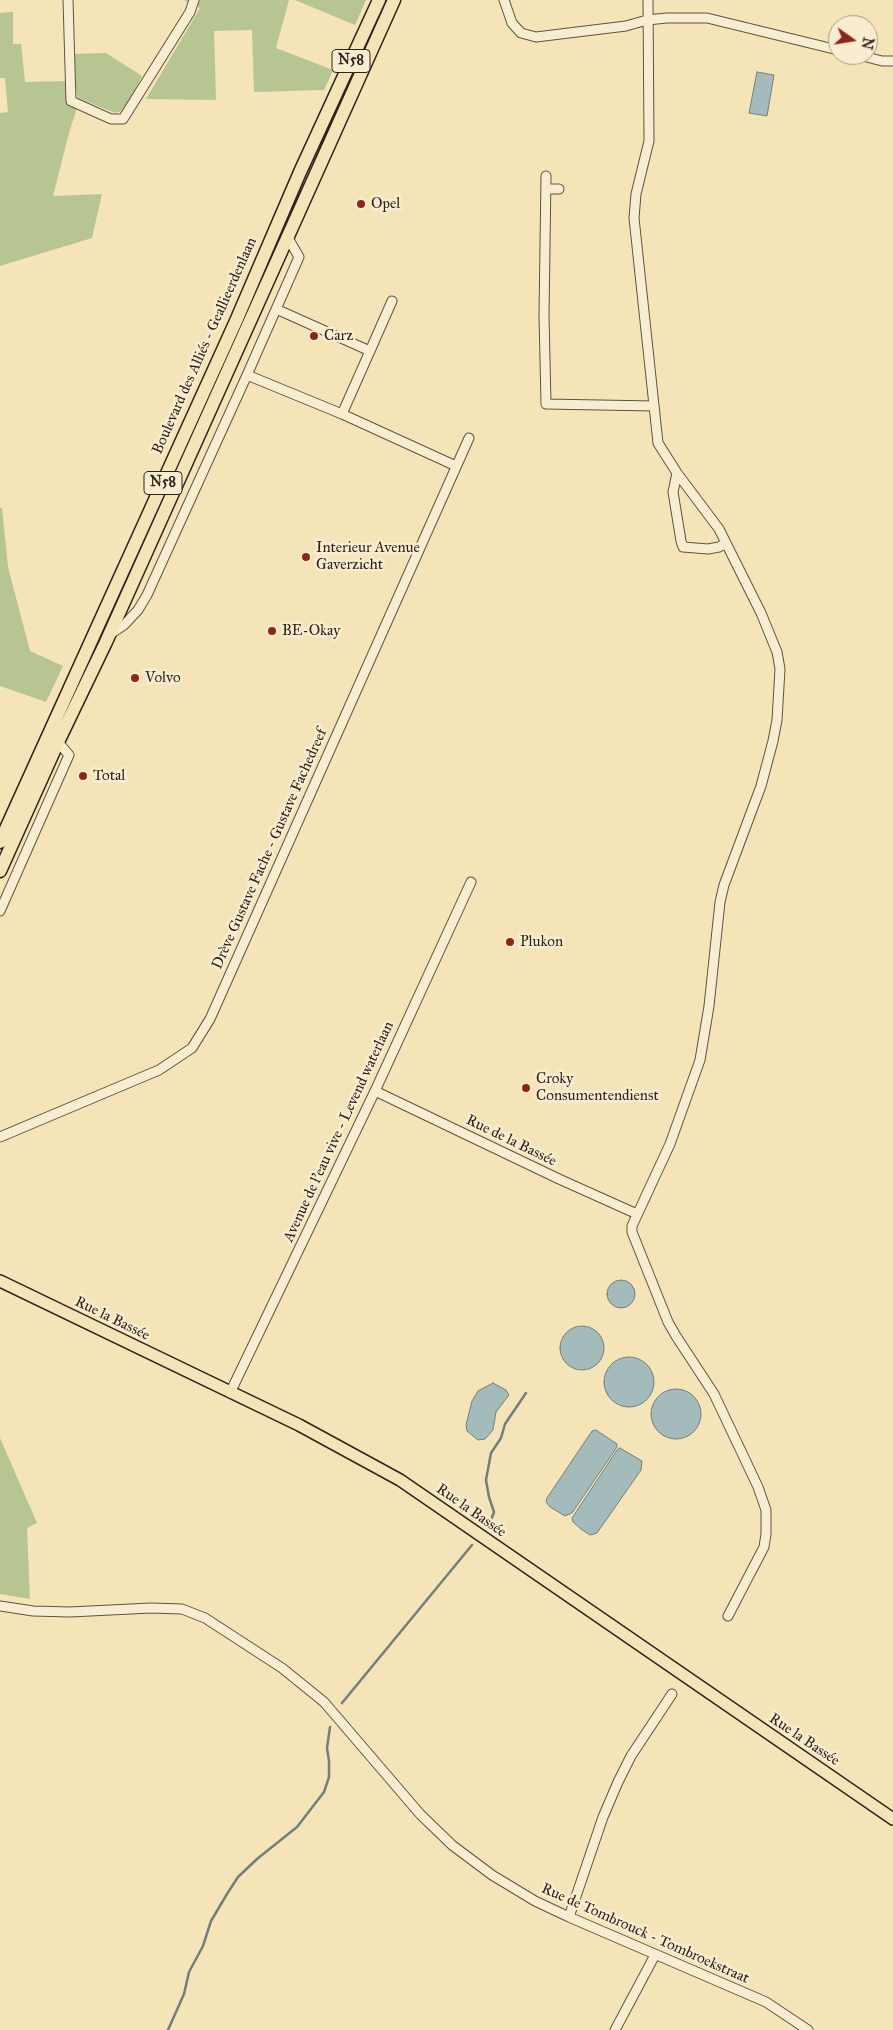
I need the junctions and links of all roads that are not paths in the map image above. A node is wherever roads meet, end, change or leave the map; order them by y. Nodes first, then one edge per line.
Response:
1 (68, 0) edge
2 (194, 0) edge
3 (379, 0) edge
4 (394, 0) edge
5 (504, 0) edge
6 (648, 0) edge
7 (647, 20) junction
8 (828, 48) edge
9 (878, 60) edge
10 (893, 61) edge
11 (546, 176) dead end
12 (546, 189) junction
13 (559, 189) dead end
14 (287, 236) junction
15 (392, 301) dead end
16 (276, 309) junction
17 (370, 351) junction
18 (247, 375) junction
19 (654, 406) junction
20 (342, 414) junction
21 (469, 438) dead end
22 (456, 466) junction
23 (677, 473) junction
24 (726, 543) junction
25 (109, 636) junction
26 (58, 742) junction
27 (0, 842) edge
28 (0, 871) edge
29 (471, 882) dead end
30 (0, 911) edge
31 (375, 1091) junction
32 (0, 1137) edge
33 (637, 1214) junction
34 (0, 1281) edge
35 (230, 1393) junction
36 (0, 1606) edge
37 (728, 1616) dead end
38 (672, 1694) dead end
39 (893, 1819) edge
40 (569, 1917) junction
41 (654, 1955) junction
42 (615, 2030) edge
43 (808, 2030) edge

1 - 2 street
3 - 27 highway, Boulevard des Alliés - Geallieerdenlaan / N58
4 - 14 highway, Boulevard des Alliés - Geallieerdenlaan / N58
5 - 7 street
6 - 7 street
7 - 8 street
7 - 19 street
9 - 10 street
11 - 12 street
12 - 13 street
12 - 19 street
14 - 16 street
14 - 25 highway, Boulevard des Alliés - Geallieerdenlaan / N58
15 - 17 street
16 - 17 street
16 - 18 street
17 - 20 street
18 - 20 street
18 - 25 street
19 - 23 street
20 - 22 street
21 - 22 street, Drève Gustave Fache - Gustave Fachedreef
22 - 32 street, Drève Gustave Fache - Gustave Fachedreef
23 - 24 street
23 - 24 street
24 - 33 street
25 - 26 highway, Boulevard des Alliés - Geallieerdenlaan / N58
26 - 28 highway, Boulevard des Alliés - Geallieerdenlaan / N58
26 - 30 street
29 - 31 street, Avenue de l'eau vive - Levend waterlaan
31 - 33 street, Rue de la Bassée
31 - 35 street, Avenue de l'eau vive - Levend waterlaan
33 - 37 street
34 - 35 main road, Rue la Bassée
35 - 39 main road, Rue la Bassée
36 - 40 street, Rue de Tombrouck - Tombroekstraat
38 - 40 street
40 - 41 street, Rue de Tombrouck - Tombroekstraat
41 - 42 street
41 - 43 street, Rue de Tombrouck - Tombroekstraat

